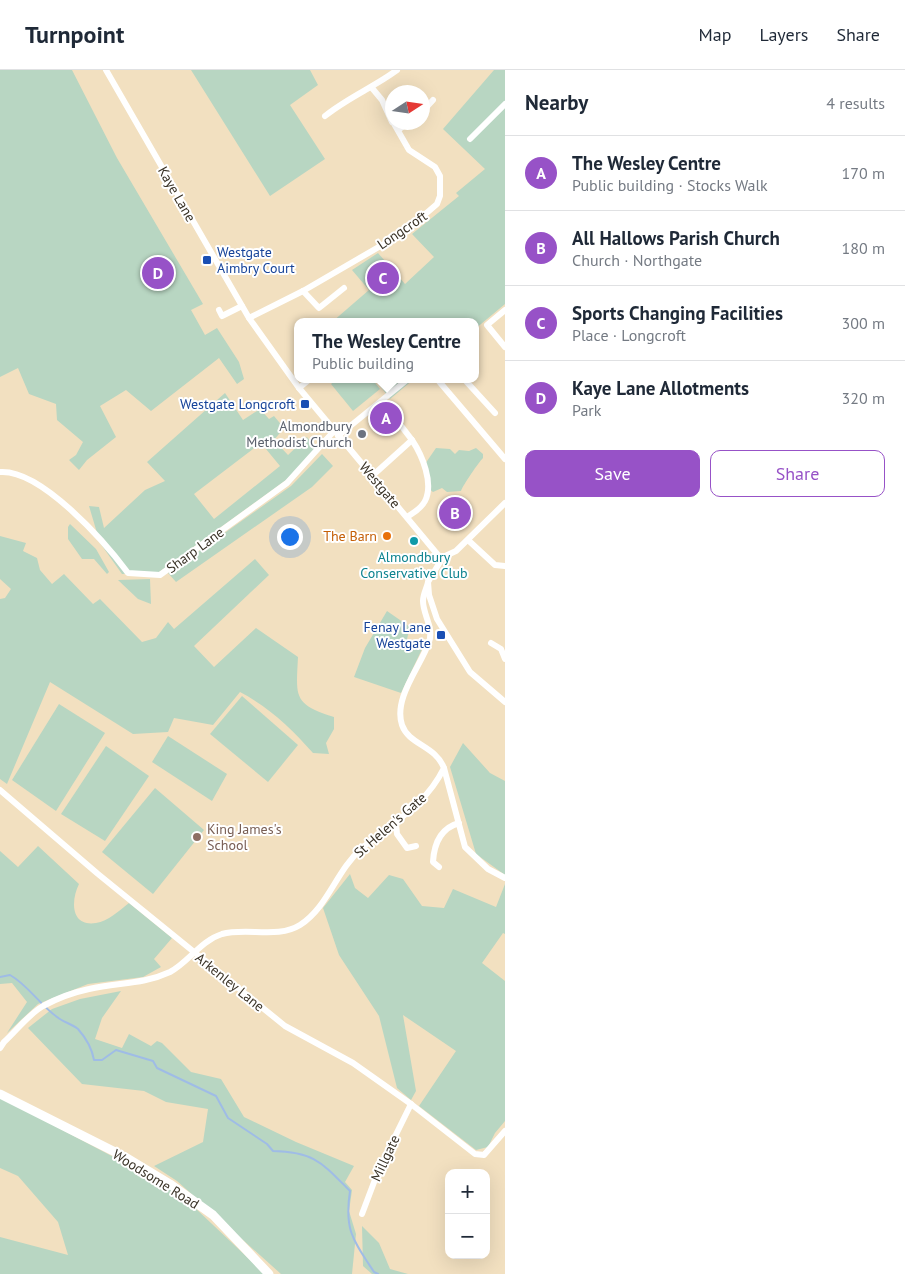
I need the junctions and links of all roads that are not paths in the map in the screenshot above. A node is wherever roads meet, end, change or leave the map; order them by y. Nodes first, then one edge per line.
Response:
1 (106, 70) edge
2 (397, 70) edge
3 (372, 88) junction
4 (434, 98) dead end
5 (430, 103) edge
6 (505, 104) edge
7 (385, 106) edge
8 (325, 116) dead end
9 (398, 130) edge
10 (470, 139) dead end
11 (344, 288) dead end
12 (303, 291) junction
13 (242, 306) junction
14 (219, 310) dead end
15 (505, 310) edge
16 (249, 318) junction
17 (505, 346) edge
18 (294, 381) edge
19 (295, 383) edge
20 (305, 383) edge
21 (403, 383) edge
22 (440, 383) edge
23 (468, 383) edge
24 (299, 388) junction
25 (382, 401) junction
26 (495, 413) dead end
27 (336, 433) junction
28 (412, 440) junction
29 (505, 459) edge
30 (0, 472) edge
31 (371, 476) junction
32 (505, 503) edge
33 (407, 517) junction
34 (468, 540) junction
35 (443, 557) junction
36 (505, 566) edge
37 (428, 582) junction
38 (491, 643) dead end
39 (503, 646) edge
40 (505, 659) edge
41 (505, 702) edge
42 (444, 768) junction
43 (0, 790) edge
44 (459, 823) junction
45 (396, 824) junction
46 (416, 846) dead end
47 (439, 867) dead end
48 (505, 878) edge
49 (193, 952) junction
50 (0, 1048) edge
51 (0, 1094) edge
52 (411, 1104) junction
53 (505, 1131) edge
54 (362, 1214) dead end
55 (269, 1274) edge

1 - 13 street, Kaye Lane
2 - 3 street
3 - 7 street, Longcroft
3 - 8 street
4 - 5 street
6 - 10 street
9 - 12 street, Longcroft
11 - 12 street
12 - 16 street, Longcroft
13 - 14 street
13 - 16 street, Kaye Lane
15 - 17 street
16 - 18 street, Westgate
19 - 24 street, Westgate
20 - 24 street
21 - 25 street, Sharp Lane
22 - 29 street
23 - 26 street
24 - 27 street, Westgate
25 - 27 street, Sharp Lane
25 - 28 street
27 - 30 street, Sharp Lane
27 - 31 street, Westgate
28 - 31 street
28 - 33 street
31 - 33 street, Westgate
32 - 34 street
33 - 35 street, Westgate
34 - 35 street
34 - 36 street
35 - 37 street
37 - 41 street
37 - 42 street
38 - 39 street
39 - 40 street
42 - 44 street
42 - 45 street, St Helen's Gate
43 - 49 street, Arkenley Lane
44 - 47 street
44 - 48 street
45 - 46 street
45 - 49 street, St Helen's Gate
49 - 50 street, St Helen's Gate
49 - 52 street, Arkenley Lane
51 - 55 street, Woodsome Road
52 - 53 street, Arkenley Lane
52 - 54 street, Millgate

